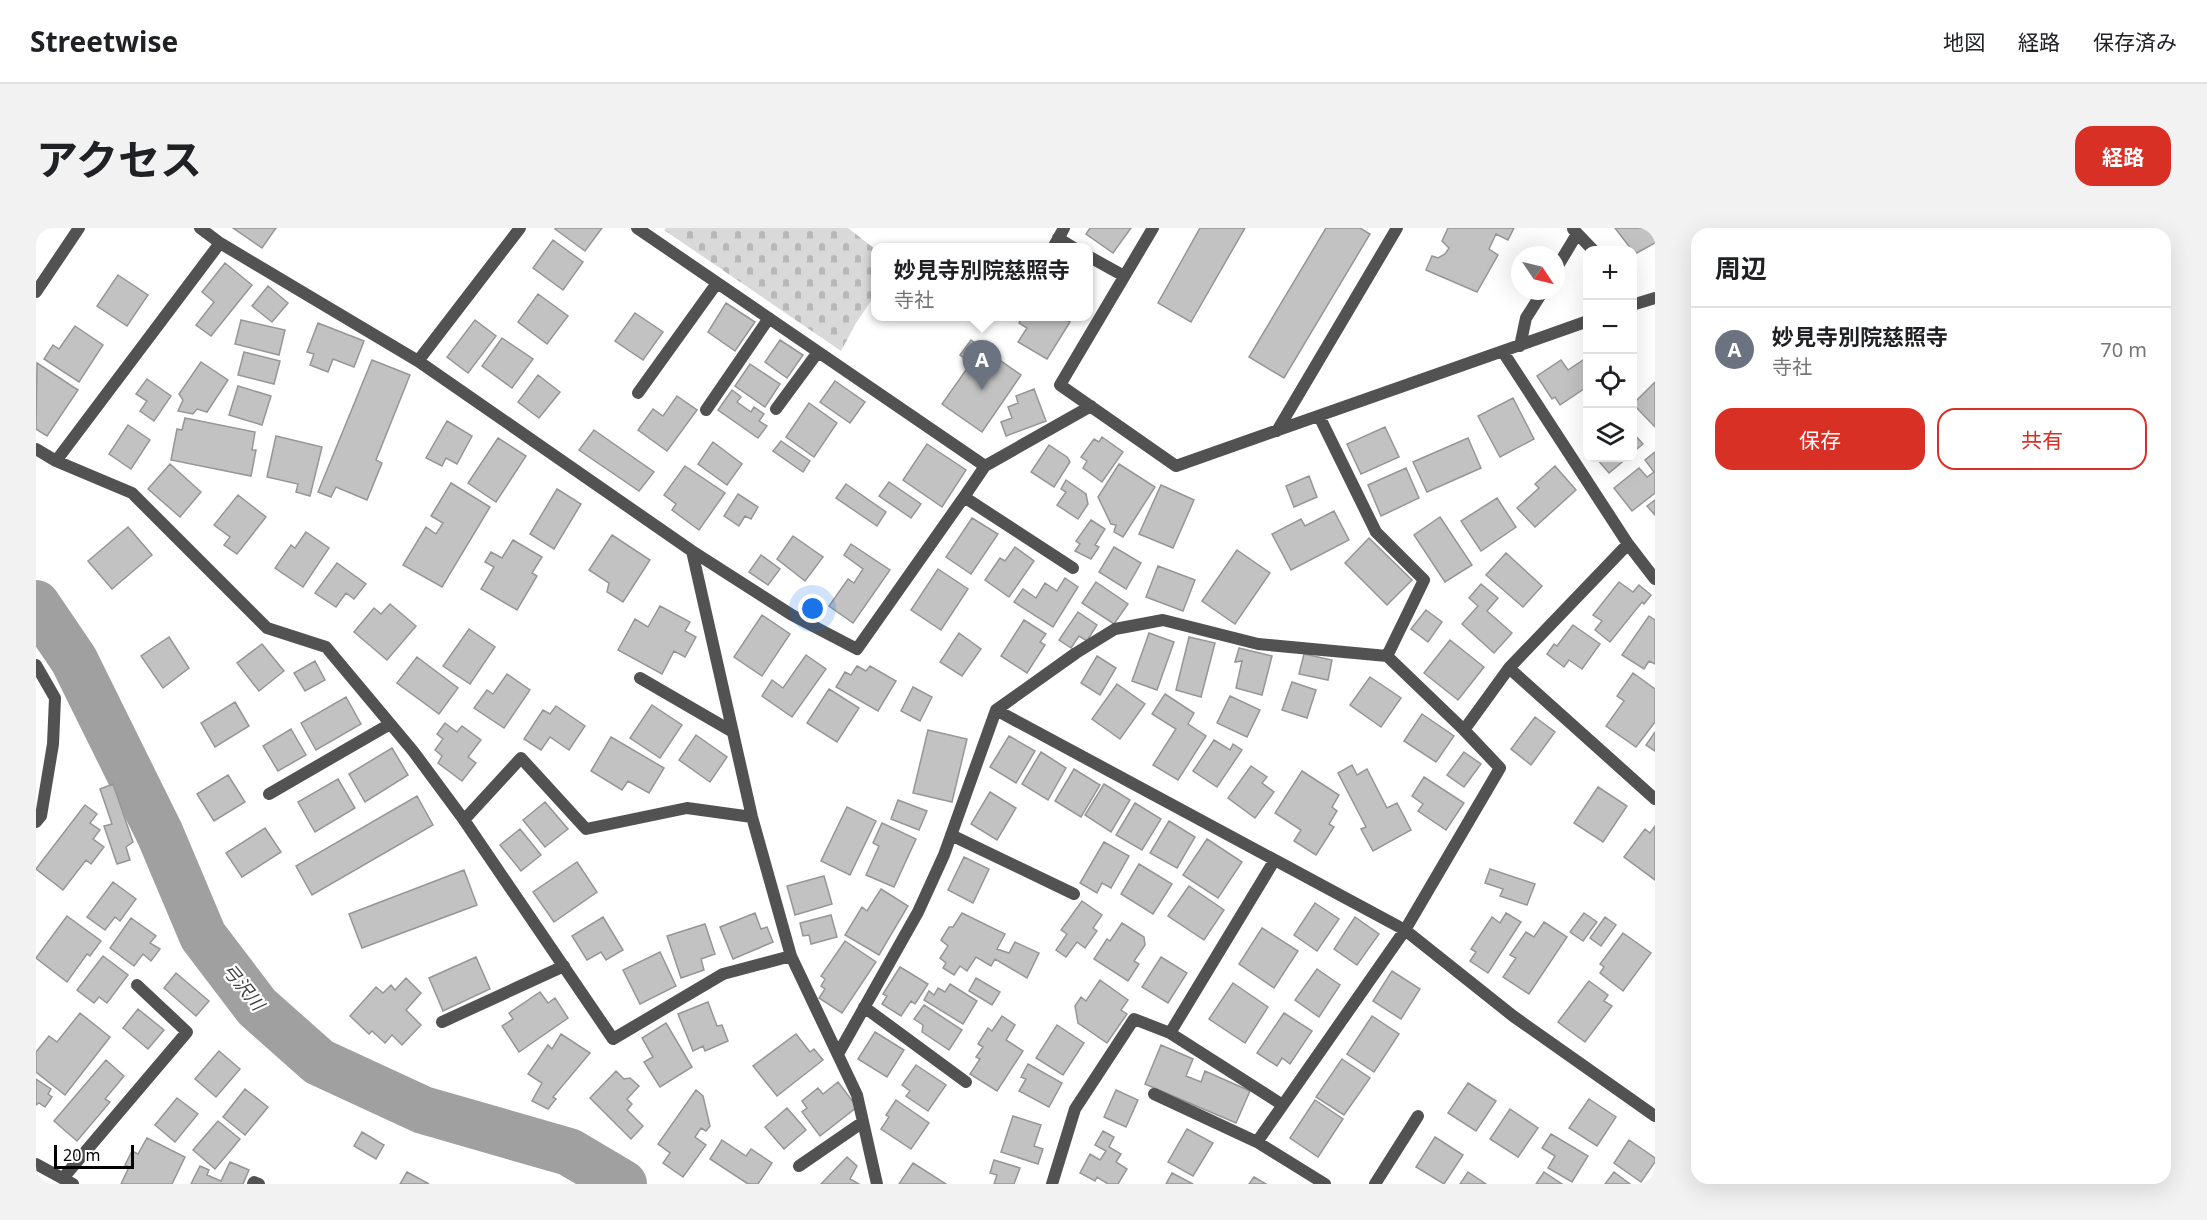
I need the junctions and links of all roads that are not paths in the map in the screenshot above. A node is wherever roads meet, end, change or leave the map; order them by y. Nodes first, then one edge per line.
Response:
1 (79, 228) edge
2 (200, 228) edge
3 (520, 228) edge
4 (637, 228) edge
5 (1153, 228) edge
6 (1396, 228) edge
7 (1574, 231) edge
8 (220, 243) junction
9 (1589, 246) edge
10 (1565, 250) edge
11 (1093, 258) edge
12 (1124, 276) junction
13 (717, 283) junction
14 (36, 292) edge
15 (1537, 300) edge
16 (769, 318) junction
17 (1583, 322) edge
18 (1520, 346) junction
19 (818, 352) junction
20 (1503, 352) junction
21 (418, 361) junction
22 (638, 393) dead end
23 (1091, 406) junction
24 (776, 409) dead end
25 (706, 410) dead end
26 (1319, 416) junction
27 (1277, 431) junction
28 (36, 448) edge
29 (56, 461) junction
30 (985, 466) junction
31 (964, 497) junction
32 (1628, 544) junction
33 (692, 551) junction
34 (1073, 568) dead end
35 (1655, 579) edge
36 (1387, 656) junction
37 (36, 665) edge
38 (1509, 668) junction
39 (640, 678) dead end
40 (996, 710) junction
41 (390, 724) junction
42 (1464, 730) junction
43 (733, 732) junction
44 (269, 794) dead end
45 (1655, 799) edge
46 (752, 817) junction
47 (464, 820) junction
48 (36, 822) edge
49 (951, 835) junction
50 (1274, 861) junction
51 (1074, 894) dead end
52 (1405, 930) junction
53 (791, 956) junction
54 (564, 966) junction
55 (137, 985) dead end
56 (864, 1007) junction
57 (442, 1022) dead end
58 (1170, 1033) junction
59 (838, 1054) junction
60 (966, 1082) dead end
61 (1154, 1094) dead end
62 (1281, 1104) junction
63 (1418, 1116) dead end
64 (1655, 1116) edge
65 (863, 1122) junction
66 (1257, 1142) junction
67 (36, 1164) edge
68 (800, 1166) dead end
69 (68, 1181) edge
70 (253, 1184) edge
71 (259, 1184) edge
72 (877, 1184) edge
73 (1052, 1184) edge
74 (1325, 1184) edge
75 (1376, 1184) edge

1 - 14 street
2 - 8 street
3 - 21 street
4 - 13 street
5 - 12 street
6 - 27 street
7 - 9 street
7 - 10 street
8 - 21 street
8 - 29 street
11 - 12 street
12 - 23 street
13 - 16 street
13 - 22 street
15 - 18 street
16 - 19 street
16 - 25 street
17 - 18 street
18 - 20 street
19 - 24 street
19 - 30 street
20 - 26 street
20 - 32 street
21 - 33 street
23 - 27 street
23 - 30 street
26 - 27 street
26 - 36 street
28 - 29 street
29 - 41 street
30 - 31 street
31 - 33 street
31 - 34 street
32 - 35 street
32 - 38 street
33 - 43 street
36 - 40 street
36 - 42 street
37 - 48 street
38 - 42 street
38 - 45 street
39 - 43 street
40 - 49 street
40 - 50 street
41 - 44 street
41 - 47 street
42 - 52 street
43 - 46 street
46 - 47 street
46 - 53 street
47 - 54 street
49 - 51 street
49 - 56 street
50 - 52 street
50 - 58 street
52 - 62 street
52 - 64 street
53 - 54 street
53 - 59 street
54 - 57 street
55 - 69 street
56 - 59 street
56 - 60 street
58 - 62 street
58 - 73 street
59 - 65 street
61 - 66 street
62 - 66 street
63 - 75 street
65 - 68 street
65 - 72 street
66 - 74 street
67 - 69 street
70 - 71 street

